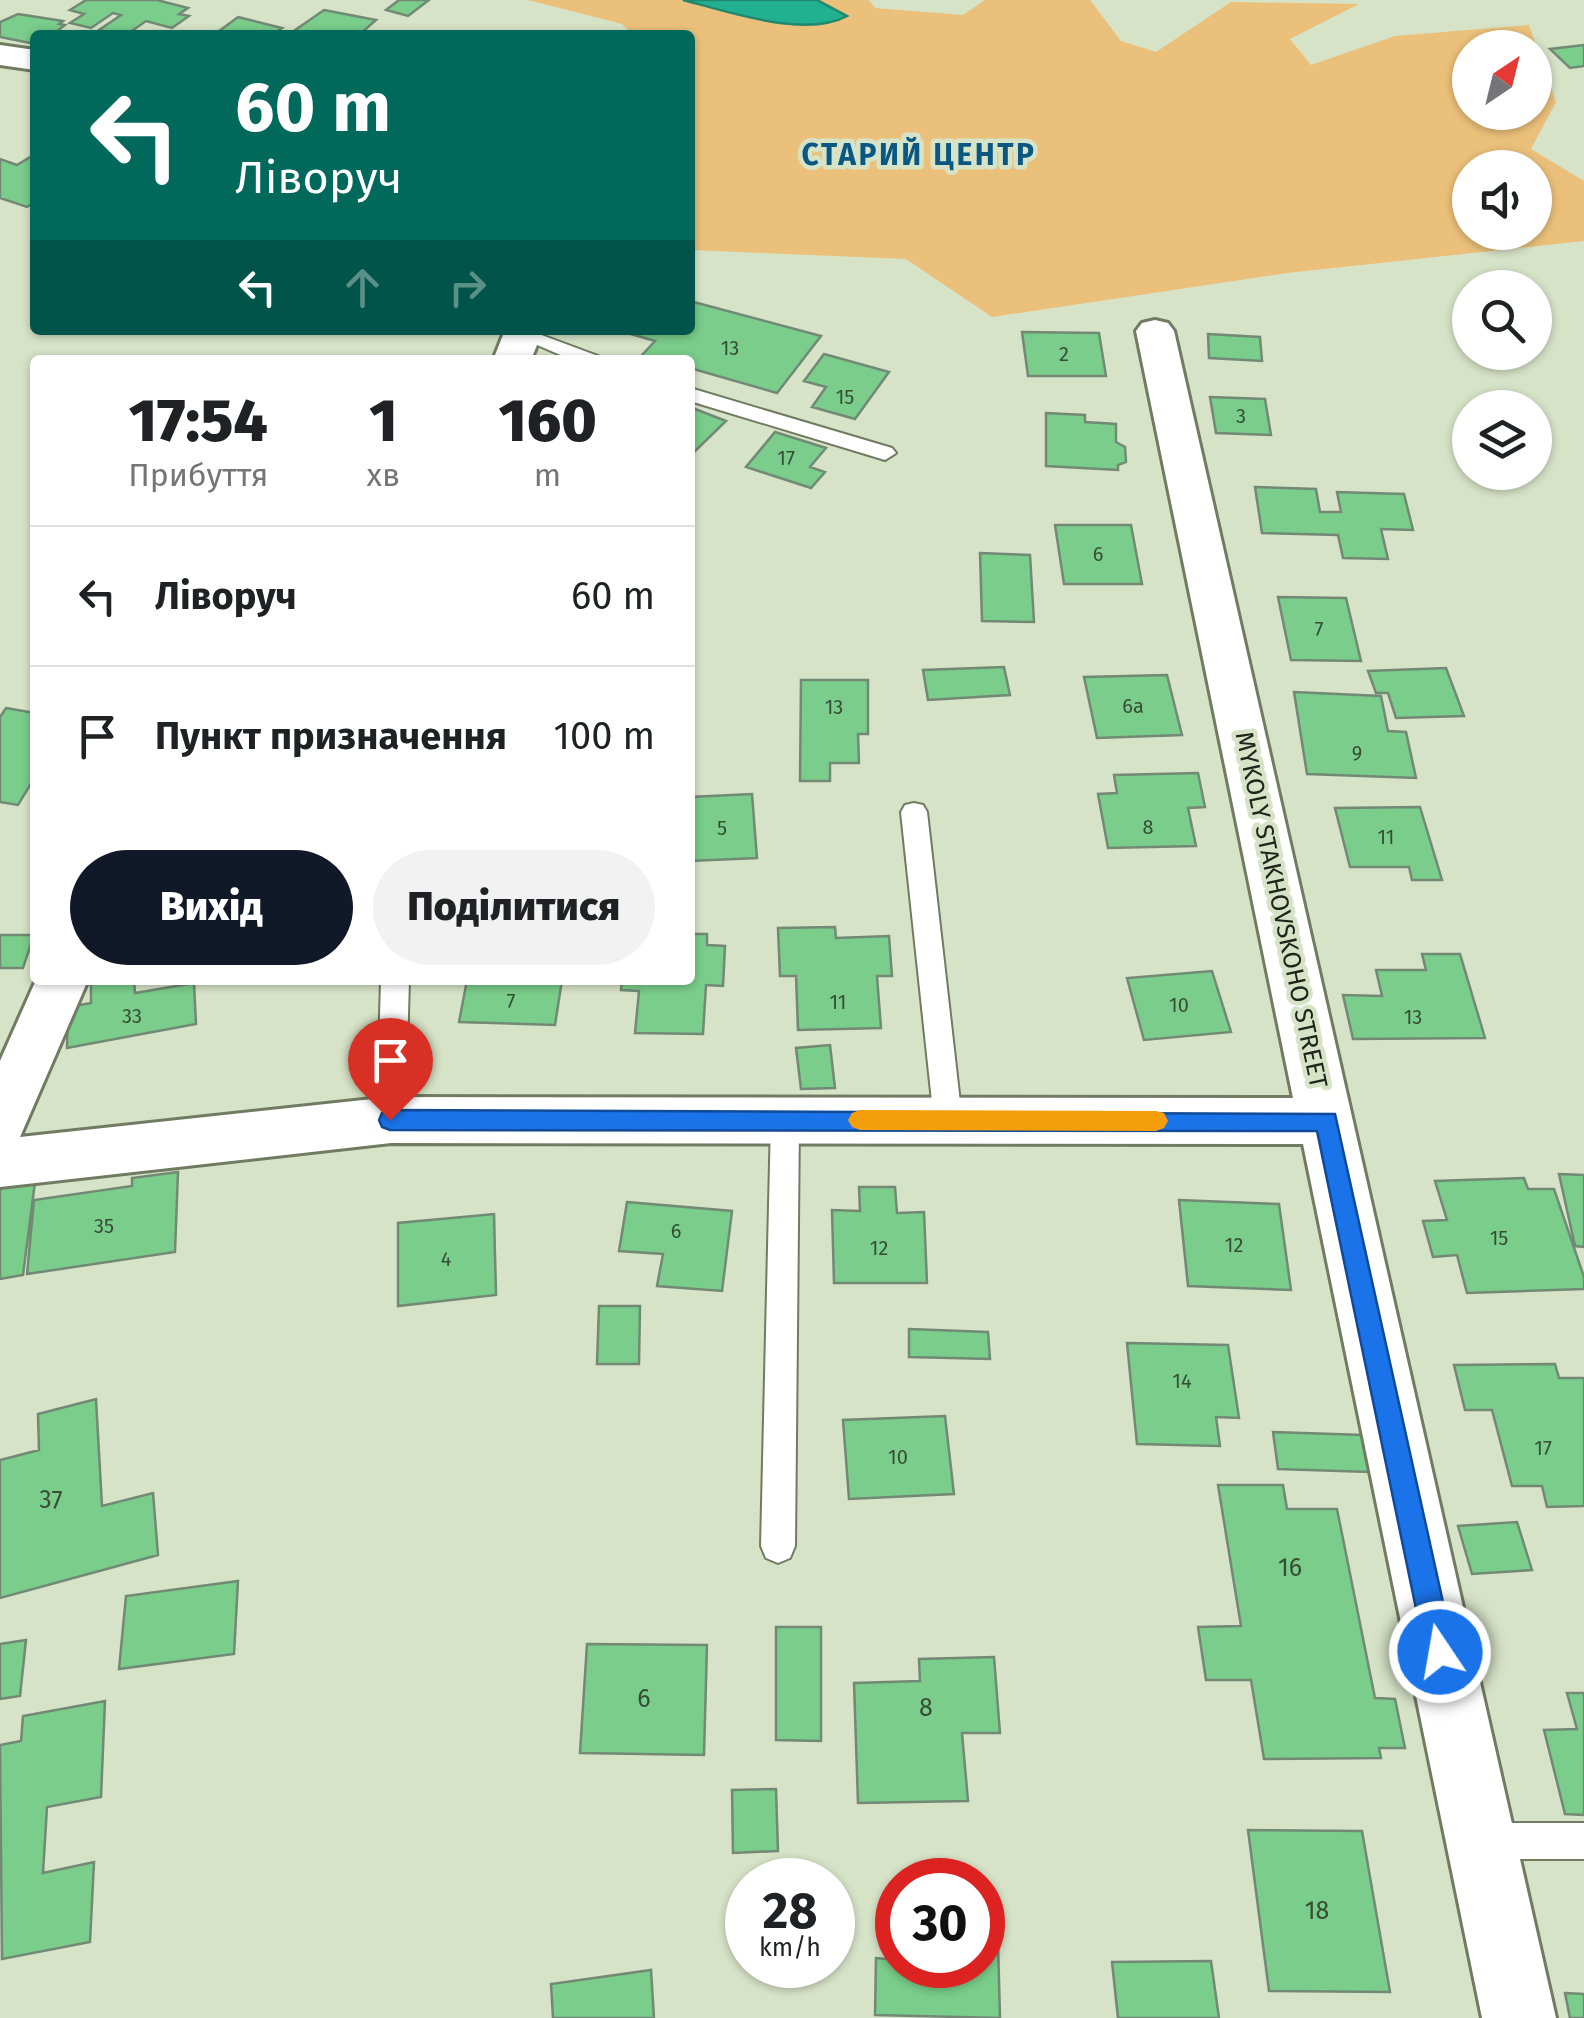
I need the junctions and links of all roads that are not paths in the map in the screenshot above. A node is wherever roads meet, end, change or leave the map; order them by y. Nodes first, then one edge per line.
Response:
1 (0, 54) edge
2 (30, 59) edge
3 (1155, 330) dead end
4 (520, 342) edge
5 (571, 355) edge
6 (695, 396) edge
7 (885, 453) dead end
8 (914, 812) dead end
9 (60, 985) edge
10 (395, 985) edge
11 (390, 1120) junction
12 (784, 1120) junction
13 (948, 1120) junction
14 (1326, 1121) junction
15 (0, 1122) edge
16 (0, 1163) edge
17 (778, 1546) dead end
18 (1584, 1841) edge
19 (1480, 1842) junction
20 (1519, 2018) edge

1 - 2 street
3 - 14 street, MYKOLY STAKHOVSKOHO STREET
4 - 5 lane
6 - 7 lane
8 - 13 lane
9 - 15 street
10 - 11 lane
11 - 12 street
11 - 16 street
12 - 13 street
12 - 17 lane
13 - 14 street
14 - 19 street, MYKOLY STAKHOVSKOHO STREET
18 - 19 lane
19 - 20 street, MYKOLY STAKHOVSKOHO STREET

